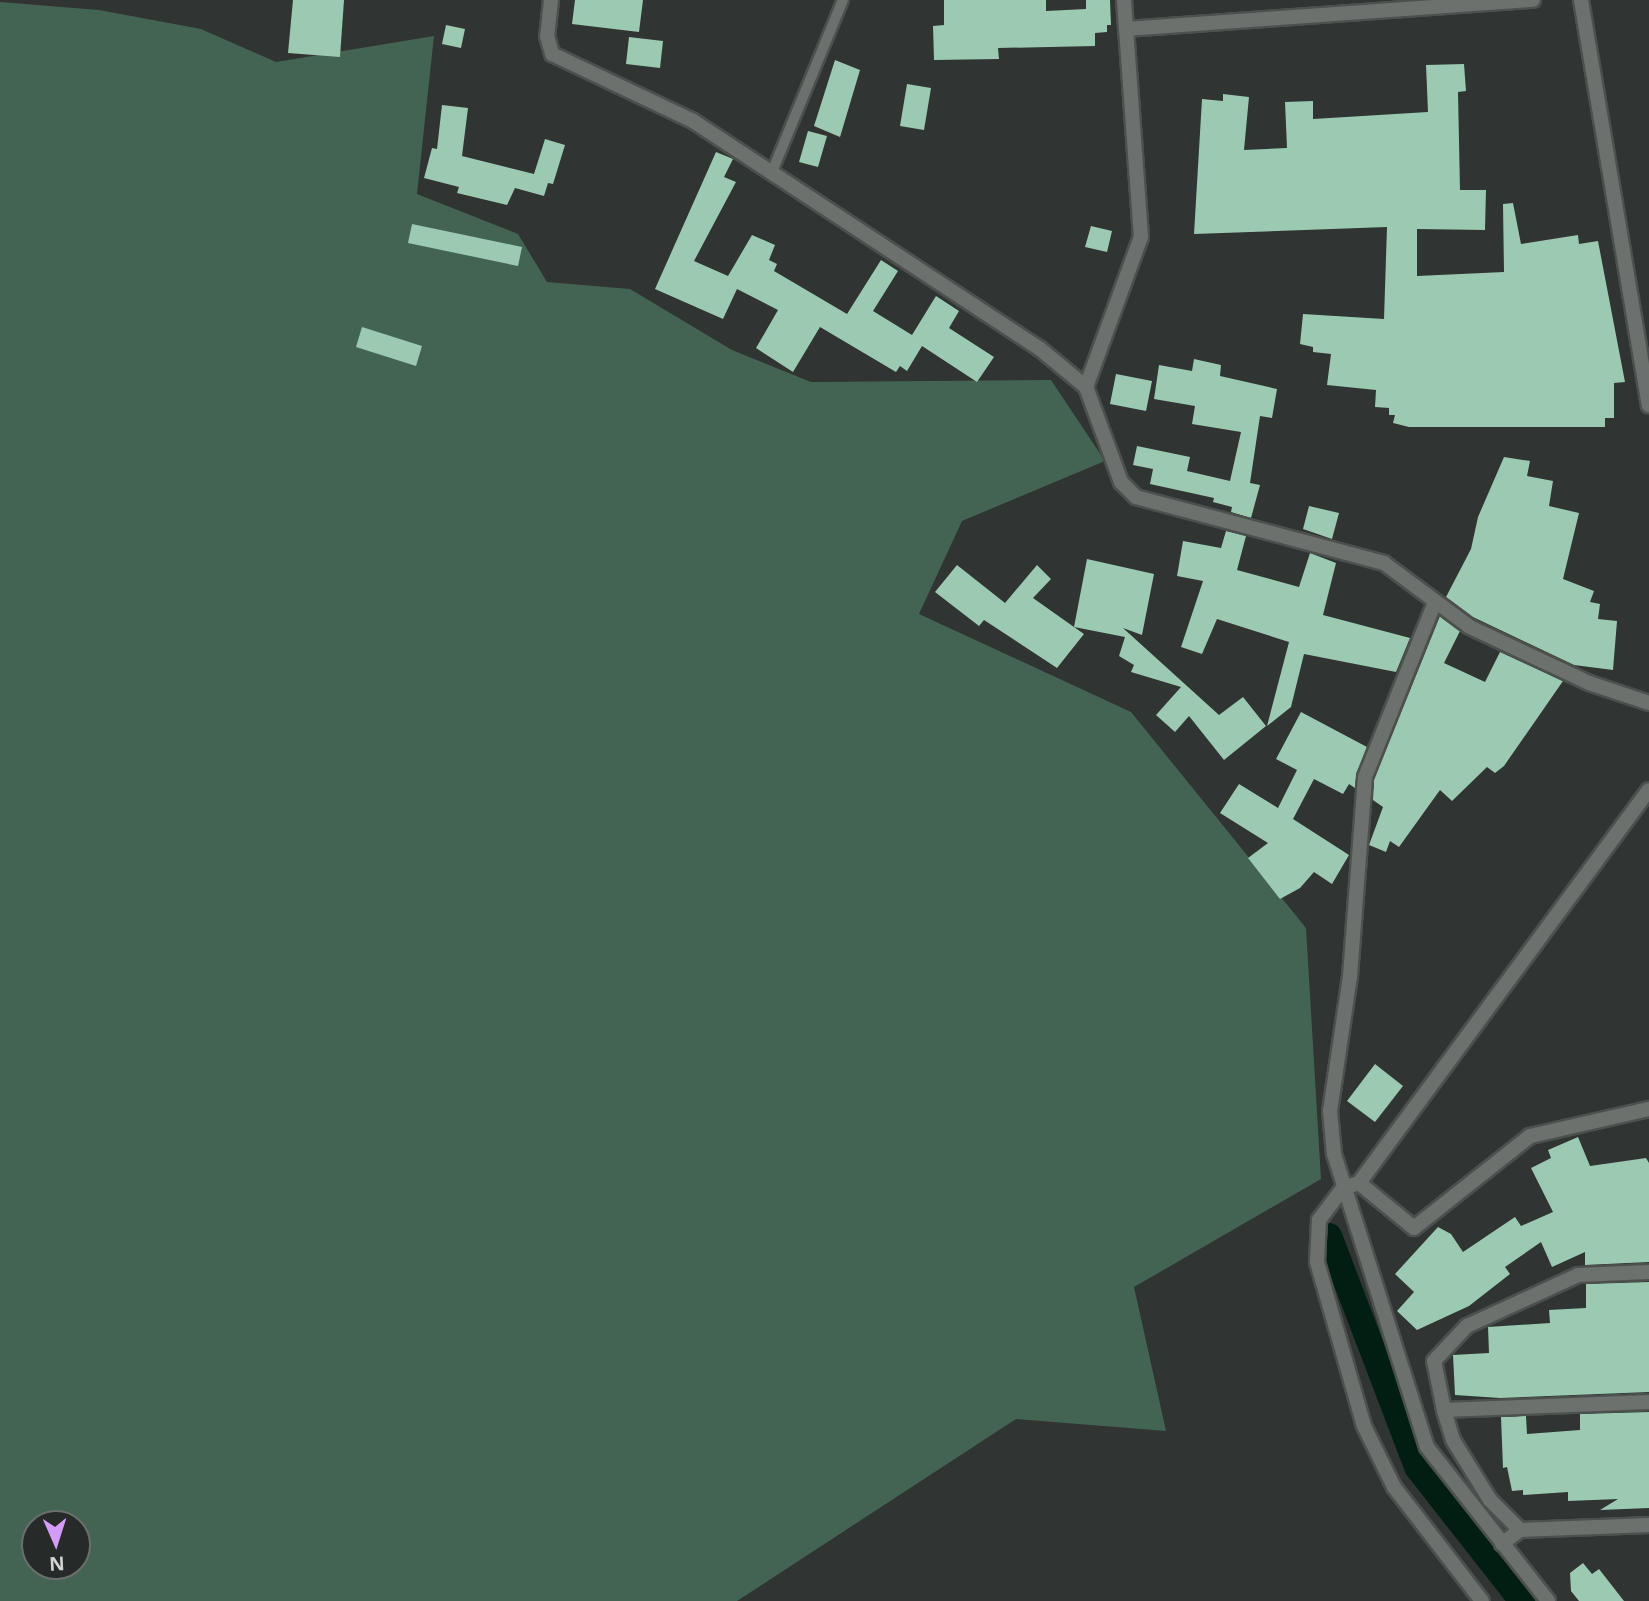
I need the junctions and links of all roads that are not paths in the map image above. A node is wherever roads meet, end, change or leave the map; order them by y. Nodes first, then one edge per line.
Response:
1 (551, 0) edge
2 (843, 0) edge
3 (1124, 0) edge
4 (1534, 0) edge
5 (1581, 0) edge
6 (1126, 29) junction
7 (772, 172) junction
8 (1086, 387) junction
9 (1649, 405) edge
10 (1435, 602) junction
11 (1649, 703) edge
12 (1649, 790) edge
13 (1649, 1109) edge
14 (1359, 1183) junction
15 (1343, 1188) junction
16 (1649, 1272) edge
17 (1649, 1402) edge
18 (1444, 1410) junction
19 (1649, 1525) edge
20 (1520, 1530) junction
21 (1502, 1544) junction
22 (1482, 1601) edge
23 (1549, 1601) edge

1 - 7 street
2 - 7 lane
3 - 6 street
4 - 6 street
5 - 9 street
6 - 8 street
7 - 8 street
8 - 10 street
10 - 11 street
10 - 15 street
12 - 14 street
13 - 14 street
14 - 15 street
15 - 21 street
15 - 22 street
16 - 18 street
17 - 18 street
18 - 20 street
19 - 20 street
20 - 21 street
21 - 23 street

